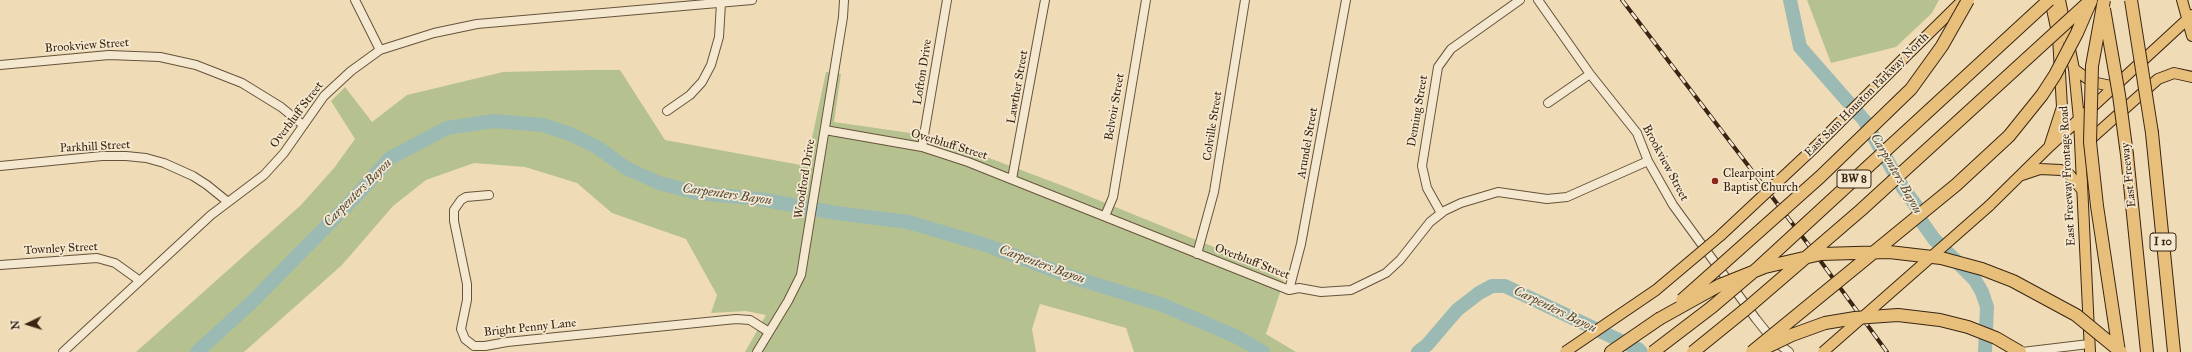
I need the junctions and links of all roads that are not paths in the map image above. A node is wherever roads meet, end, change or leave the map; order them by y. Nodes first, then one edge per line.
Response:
1 (355, 0) edge
2 (752, 0) edge
3 (844, 0) edge
4 (947, 0) edge
5 (1045, 0) edge
6 (1146, 0) edge
7 (1246, 0) edge
8 (1346, 0) edge
9 (1520, 0) edge
10 (1538, 0) edge
11 (1963, 0) edge
12 (1968, 0) edge
13 (2049, 0) edge
14 (2060, 0) edge
15 (2091, 0) edge
16 (2103, 0) edge
17 (2131, 0) edge
18 (2182, 0) edge
19 (721, 3) junction
20 (2190, 18) edge
21 (2192, 36) edge
22 (380, 50) junction
23 (0, 65) edge
24 (2074, 68) junction
25 (1590, 74) junction
26 (2192, 77) edge
27 (2116, 86) junction
28 (1548, 103) dead end
29 (667, 111) dead end
30 (2079, 120) junction
31 (303, 125) junction
32 (825, 130) junction
33 (2050, 146) junction
34 (922, 147) junction
35 (1648, 161) junction
36 (2081, 163) junction
37 (0, 166) edge
38 (2020, 176) junction
39 (1012, 179) junction
40 (2082, 190) junction
41 (489, 195) dead end
42 (228, 202) junction
43 (1441, 213) junction
44 (1105, 216) junction
45 (1197, 254) junction
46 (0, 266) edge
47 (140, 281) junction
48 (1289, 290) junction
49 (1659, 319) junction
50 (769, 332) junction
51 (2090, 348) edge
52 (63, 352) edge
53 (757, 352) edge
54 (1564, 352) edge
55 (1611, 352) edge
56 (1653, 352) edge
57 (1693, 352) edge
58 (1752, 352) edge
59 (1759, 352) edge
60 (1789, 352) edge
61 (1823, 352) edge
62 (2021, 352) edge
63 (2120, 352) edge
64 (2147, 352) edge
65 (2174, 352) edge

1 - 22 street
2 - 19 street, Overbluff Street
3 - 32 street, Woodford Drive
4 - 34 street, Lofton Drive
5 - 39 street, Lawther Street
6 - 44 street, Belvoir Street
7 - 45 street, Colville Street
8 - 48 street, Arundel Street
9 - 43 street, Deming Street
10 - 25 street, Brookview Street
11 - 54 main road, East Sam Houston Parkway North, bridge
12 - 49 highway, bridge
13 - 33 main road
13 - 56 highway, BW 8, bridge
14 - 24 main road, East Freeway Frontage Road
15 - 57 highway, BW 8, bridge
15 - 58 highway, bridge
16 - 63 highway, bridge
16 - 64 highway, East Freeway / I 10, bridge
17 - 65 highway, I 10, bridge
18 - 20 main road
19 - 22 street, Overbluff Street
19 - 29 street
20 - 21 main road
20 - 27 main road
22 - 31 street, Overbluff Street
23 - 31 street, Brookview Street
24 - 27 main road
24 - 30 main road, East Freeway Frontage Road
25 - 28 street
25 - 35 street, Brookview Street
26 - 36 main road
27 - 30 main road
30 - 33 main road
30 - 36 main road, East Freeway Frontage Road
31 - 42 street, Overbluff Street
32 - 34 street, Overbluff Street
32 - 50 street, Woodford Drive
33 - 38 main road
34 - 39 street, Overbluff Street
35 - 43 street, Overbluff Street
35 - 60 street, Brookview Street
36 - 40 main road, East Freeway Frontage Road
37 - 42 street, Parkhill Street
38 - 40 main road
38 - 61 main road, bridge
39 - 44 street, Overbluff Street
40 - 51 main road, East Freeway Frontage Road
41 - 50 street, Bright Penny Lane
42 - 47 street, Overbluff Street
43 - 48 street, Overbluff Street
44 - 45 street, Overbluff Street
45 - 48 street, Overbluff Street
46 - 47 street, Townley Street
47 - 52 street, Overbluff Street
49 - 55 highway
49 - 63 highway, bridge
50 - 53 street, Woodford Drive
51 - 62 street
59 - 62 highway, bridge

